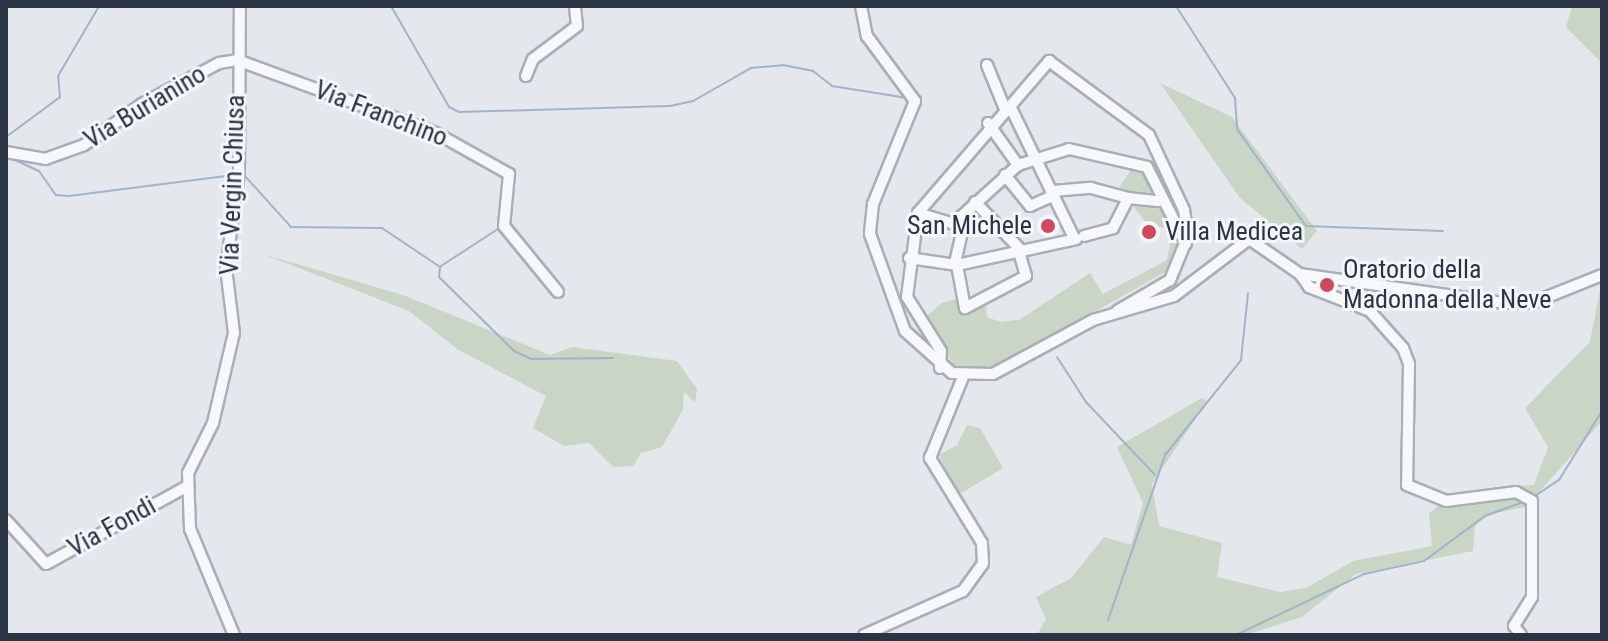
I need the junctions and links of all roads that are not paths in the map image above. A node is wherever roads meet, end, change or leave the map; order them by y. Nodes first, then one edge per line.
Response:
1 (240, 6) edge
2 (575, 6) edge
3 (861, 6) edge
4 (237, 60) junction
5 (987, 65) dead end
6 (526, 76) dead end
7 (1008, 107) junction
8 (988, 123) junction
9 (6, 152) edge
10 (1030, 157) junction
11 (1018, 165) junction
12 (1005, 175) junction
13 (1054, 193) junction
14 (978, 198) junction
15 (1128, 198) junction
16 (1158, 201) junction
17 (965, 212) junction
18 (918, 213) junction
19 (1078, 238) junction
20 (1186, 244) junction
21 (1020, 248) junction
22 (909, 258) junction
23 (956, 264) junction
24 (1300, 274) junction
25 (1602, 275) edge
26 (1602, 284) edge
27 (1575, 289) junction
28 (558, 292) dead end
29 (1116, 312) junction
30 (940, 368) junction
31 (963, 377) junction
32 (188, 486) junction
33 (6, 520) edge
34 (234, 635) edge
35 (864, 635) edge
36 (1521, 635) edge

1 - 4 street, Via Vergin Chiusa
2 - 6 street
3 - 30 street
4 - 9 street, Via Burianino
4 - 28 street, Via Franchino
4 - 32 street, Via Vergin Chiusa
5 - 7 street
7 - 8 street
7 - 10 street
7 - 20 street
8 - 11 street
8 - 18 street
10 - 11 street
10 - 13 street
10 - 16 street
11 - 12 street
12 - 13 street
12 - 14 street
13 - 15 street
13 - 19 street
14 - 17 street
14 - 21 street
15 - 16 street
15 - 19 street
16 - 20 street
17 - 18 street
17 - 23 street
18 - 22 street
19 - 21 street
20 - 29 street
21 - 23 street
21 - 23 street
22 - 23 street
22 - 30 street
24 - 27 street
24 - 29 street
24 - 36 street
25 - 27 street
26 - 27 street
29 - 31 street
30 - 31 street
31 - 35 street
32 - 33 street, Via Fondi
32 - 34 street, Via Vergin Chiusa

